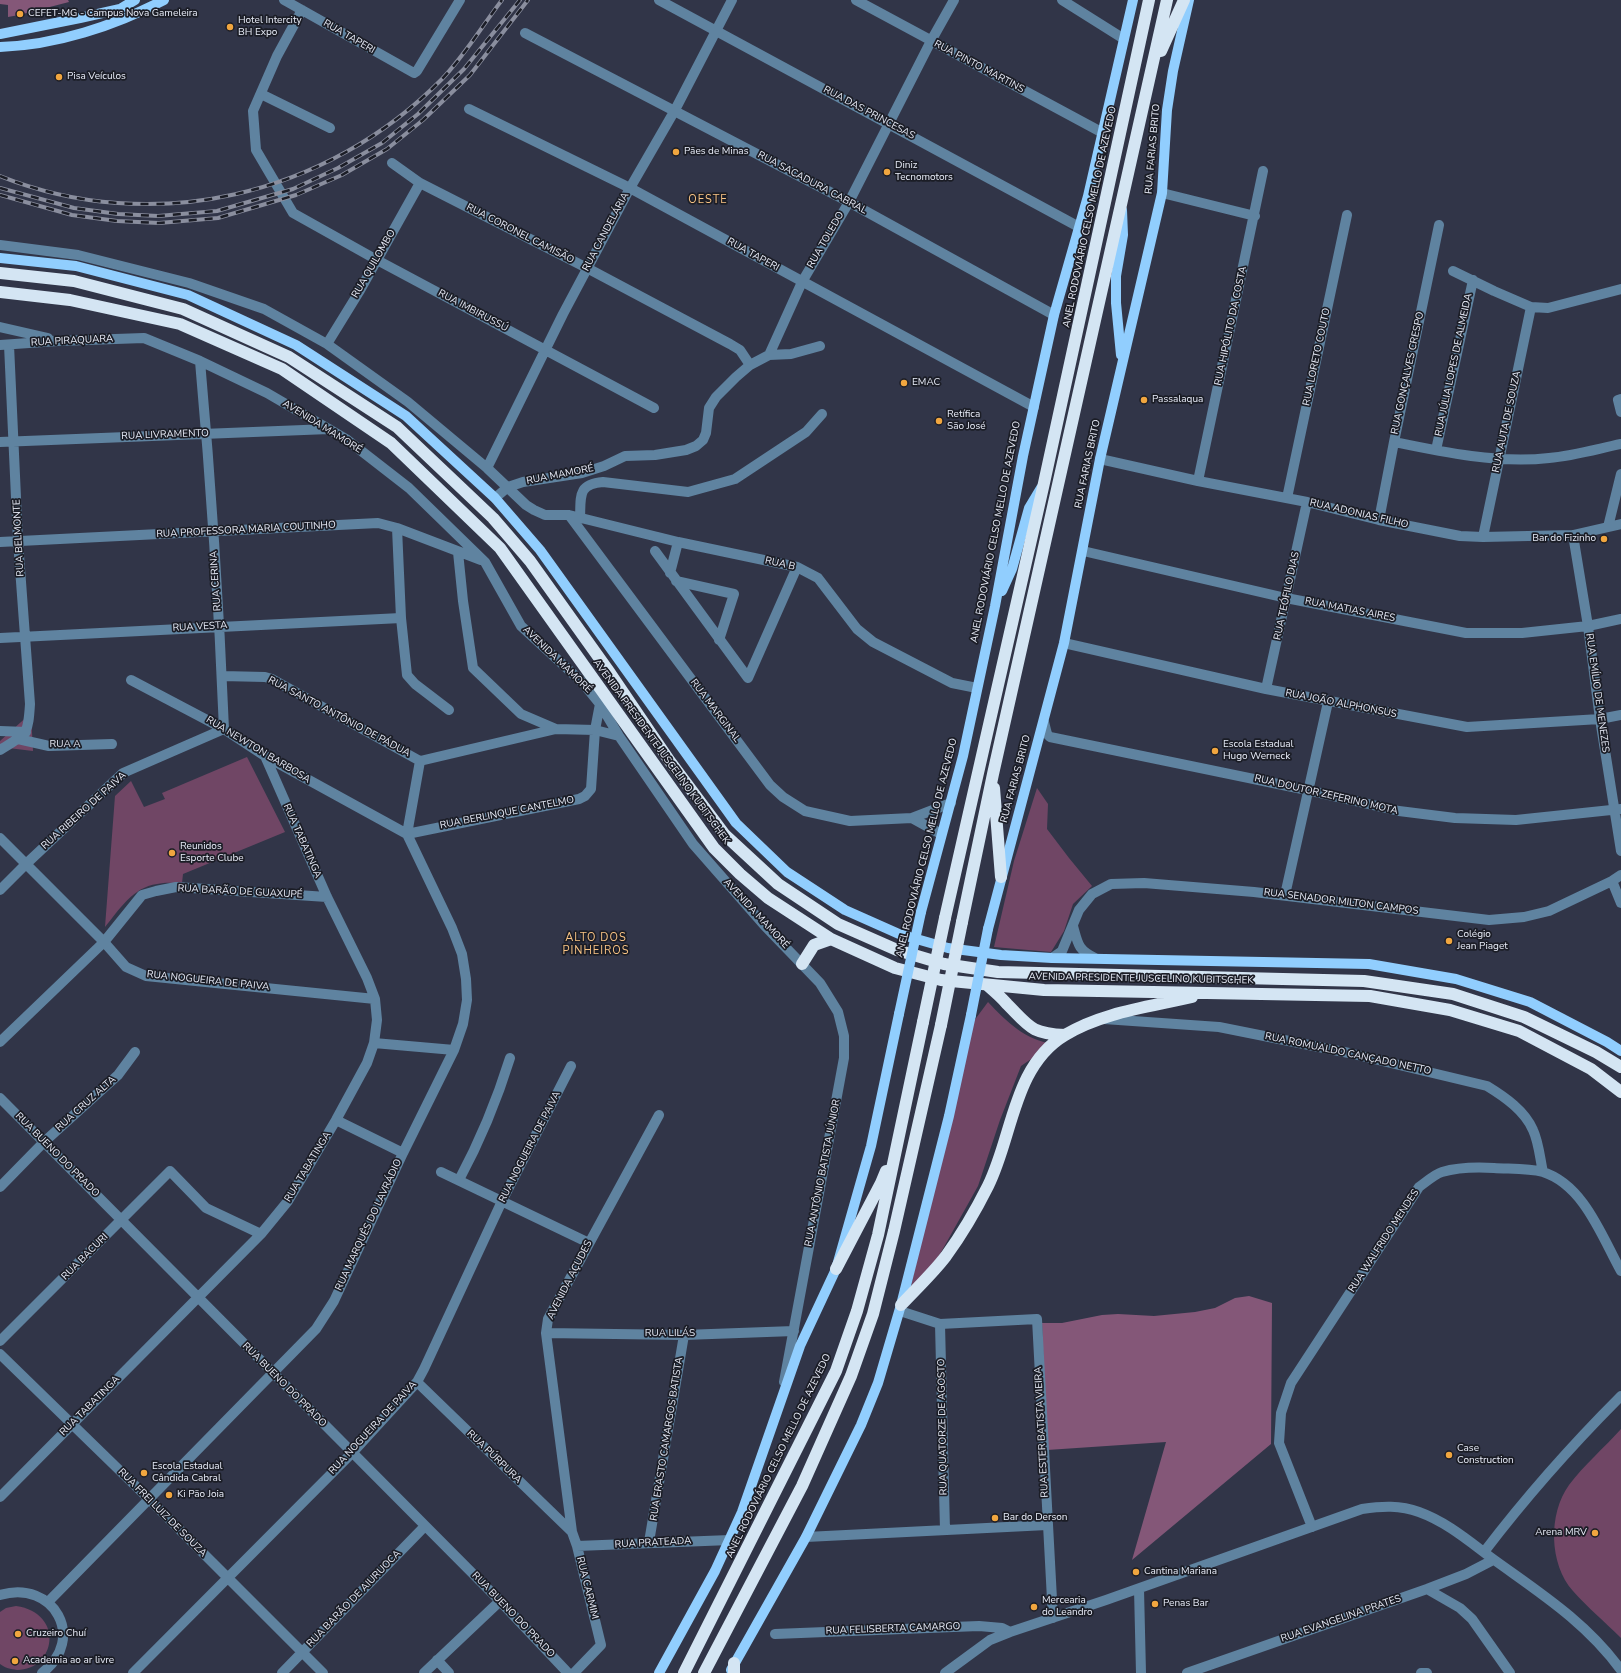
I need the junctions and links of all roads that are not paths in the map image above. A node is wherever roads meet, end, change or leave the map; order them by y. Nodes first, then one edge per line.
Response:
1 (135, 0) edge
2 (164, 0) edge
3 (284, 0) edge
4 (460, 0) edge
5 (659, 0) edge
6 (732, 0) edge
7 (856, 0) edge
8 (954, 0) edge
9 (1062, 0) edge
10 (1133, 0) edge
11 (1149, 0) edge
12 (1167, 0) edge
13 (1184, 0) edge
14 (1189, 0) edge
15 (302, 10) junction
16 (716, 32) junction
17 (525, 33) dead end
18 (0, 34) edge
19 (1124, 39) junction
20 (931, 41) junction
21 (0, 47) edge
22 (1150, 74) junction
23 (261, 94) junction
24 (469, 109) dead end
25 (675, 110) junction
26 (888, 123) junction
27 (330, 128) dead end
28 (1103, 133) junction
29 (392, 163) dead end
30 (1264, 171) dead end
31 (420, 183) junction
32 (630, 188) junction
33 (1162, 193) junction
34 (1122, 200) junction
35 (849, 202) junction
36 (1347, 215) dead end
37 (1255, 216) junction
38 (1439, 225) dead end
39 (1079, 227) junction
40 (0, 245) edge
41 (0, 258) edge
42 (377, 260) junction
43 (587, 268) junction
44 (1453, 271) dead end
45 (0, 273) edge
46 (1473, 280) junction
47 (802, 282) junction
48 (1621, 289) edge
49 (0, 292) edge
50 (1531, 307) junction
51 (1054, 314) junction
52 (0, 326) edge
53 (144, 338) joint
54 (58, 341) junction
55 (327, 344) junction
56 (4, 345) edge
57 (820, 346) dead end
58 (545, 349) junction
59 (769, 355) junction
60 (200, 361) junction
61 (750, 365) junction
62 (1120, 371) junction
63 (1619, 400) edge
64 (1034, 407) junction
65 (654, 408) dead end
66 (1621, 412) edge
67 (822, 414) dead end
68 (329, 429) junction
69 (207, 434) junction
70 (14, 441) junction
71 (0, 442) edge
72 (1394, 442) junction
73 (1621, 444) edge
74 (1436, 450) junction
75 (1100, 459) junction
76 (1500, 459) junction
77 (487, 468) junction
78 (1621, 474) edge
79 (1198, 481) junction
80 (1044, 483) junction
81 (508, 487) junction
82 (495, 498) junction
83 (1287, 498) junction
84 (1307, 502) junction
85 (569, 515) junction
86 (580, 519) junction
87 (1379, 520) junction
88 (1621, 524) edge
89 (1608, 527) junction
90 (397, 528) junction
91 (213, 532) junction
92 (1573, 535) junction
93 (1483, 537) junction
94 (0, 542) edge
95 (18, 542) junction
96 (678, 542) junction
97 (655, 551) dead end
98 (1083, 551) junction
99 (458, 552) junction
100 (485, 562) junction
101 (797, 567) junction
102 (673, 577) junction
103 (1286, 598) junction
104 (995, 606) junction
105 (401, 618) junction
106 (1621, 619) edge
107 (219, 626) junction
108 (1588, 626) junction
109 (26, 637) junction
110 (0, 638) edge
111 (719, 640) junction
112 (1064, 643) junction
113 (222, 676) junction
114 (131, 680) dead end
115 (977, 688) junction
116 (1266, 689) junction
117 (1328, 702) junction
118 (600, 704) junction
119 (448, 710) dead end
120 (1621, 715) edge
121 (1600, 719) junction
122 (1044, 722) junction
123 (224, 729) junction
124 (556, 729) junction
125 (595, 730) junction
126 (0, 732) edge
127 (26, 732) junction
128 (619, 736) junction
129 (18, 739) junction
130 (112, 744) dead end
131 (0, 750) edge
132 (265, 756) junction
133 (420, 761) junction
134 (993, 774) junction
135 (1307, 790) junction
136 (951, 803) junction
137 (1617, 810) edge
138 (912, 818) junction
139 (407, 834) junction
140 (941, 834) junction
141 (0, 838) edge
142 (1621, 851) edge
143 (26, 864) junction
144 (1001, 876) junction
145 (1617, 878) edge
146 (0, 890) edge
147 (1285, 895) junction
148 (327, 897) junction
149 (1621, 903) edge
150 (1073, 926) junction
151 (831, 939) junction
152 (104, 942) junction
153 (1052, 958) junction
154 (1095, 958) junction
155 (802, 964) junction
156 (987, 985) junction
157 (1212, 992) junction
158 (375, 999) junction
159 (1101, 1019) junction
160 (1064, 1035) junction
161 (0, 1042) edge
162 (374, 1043) junction
163 (454, 1050) junction
164 (135, 1052) dead end
165 (1621, 1052) edge
166 (510, 1058) dead end
167 (571, 1066) dead end
168 (1621, 1067) edge
169 (1621, 1092) edge
170 (0, 1098) edge
171 (659, 1114) dead end
172 (336, 1120) junction
173 (901, 1130) junction
174 (44, 1142) junction
175 (403, 1153) junction
176 (441, 1172) dead end
177 (1543, 1172) junction
178 (459, 1180) junction
179 (0, 1187) edge
180 (502, 1201) junction
181 (122, 1220) junction
182 (261, 1234) junction
183 (589, 1243) junction
184 (836, 1269) junction
185 (1621, 1271) edge
186 (197, 1297) junction
187 (901, 1308) junction
188 (940, 1324) junction
189 (794, 1331) junction
190 (546, 1333) junction
191 (684, 1335) junction
192 (0, 1341) edge
193 (0, 1354) edge
194 (272, 1372) junction
195 (417, 1382) junction
196 (782, 1394) junction
197 (1621, 1396) edge
198 (72, 1424) junction
199 (352, 1453) junction
200 (0, 1497) edge
201 (149, 1499) junction
202 (1047, 1524) junction
203 (425, 1526) junction
204 (1312, 1527) junction
205 (945, 1530) junction
206 (572, 1532) junction
207 (806, 1537) junction
208 (730, 1540) junction
209 (649, 1542) junction
210 (577, 1546) junction
211 (1484, 1552) junction
212 (1493, 1560) junction
213 (227, 1578) junction
214 (1139, 1589) junction
215 (1427, 1589) junction
216 (0, 1595) edge
217 (500, 1601) junction
218 (48, 1602) junction
219 (1053, 1618) junction
220 (1010, 1632) junction
221 (776, 1634) dead end
222 (302, 1652) junction
223 (437, 1660) junction
224 (54, 1669) edge
225 (732, 1670) edge
226 (1621, 1670) edge
227 (42, 1673) edge
228 (133, 1673) edge
229 (282, 1673) edge
230 (323, 1673) edge
231 (424, 1673) edge
232 (449, 1673) edge
233 (568, 1673) edge
234 (574, 1673) edge
235 (659, 1673) edge
236 (684, 1673) edge
237 (704, 1673) edge
238 (945, 1673) edge
239 (1141, 1673) edge
240 (1187, 1673) edge
241 (1421, 1673) edge
242 (1427, 1673) edge
243 (1510, 1673) edge

1 - 18 main road
2 - 21 main road
3 - 15 street, RUA TAPERI
4 - 15 street, RUA TAPERI
5 - 16 street, RUA DAS PRINCESAS
6 - 16 street, RUA CANDELÁRIA
7 - 20 street, RUA PINTO MARTINS
8 - 20 street, RUA TOLEDO
9 - 19 street
10 - 19 main road, ANEL RODOVIÁRIO CELSO MELLO DE AZEVEDO
11 - 80 highway, ANEL RODOVIÁRIO CELSO MELLO DE AZEVEDO
12 - 22 highway
13 - 22 highway
14 - 33 main road, RUA FARIAS BRITO
15 - 23 street
16 - 25 street, RUA CANDELÁRIA
16 - 26 street, RUA DAS PRINCESAS
17 - 25 street, RUA SACADURA CABRAL
19 - 28 main road, ANEL RODOVIÁRIO CELSO MELLO DE AZEVEDO
20 - 26 street, RUA TOLEDO
20 - 28 street, RUA PINTO MARTINS
22 - 34 highway
23 - 27 street
23 - 42 street, RUA IMBIRUSSÚ
24 - 32 street, RUA TAPERI
25 - 32 street, RUA CANDELÁRIA
25 - 35 street, RUA SACADURA CABRAL
26 - 35 street, RUA TOLEDO
26 - 39 street, RUA DAS PRINCESAS
28 - 39 main road, ANEL RODOVIÁRIO CELSO MELLO DE AZEVEDO
29 - 31 street, RUA CORONEL CAMISÃO
30 - 37 street, RUA HIPÓLITO DA COSTA
31 - 42 street, RUA QUILOMBO
31 - 43 street, RUA CORONEL CAMISÃO
32 - 43 street, RUA CANDELÁRIA
32 - 47 street, RUA TAPERI
33 - 37 street
33 - 62 main road, RUA FARIAS BRITO
34 - 62 main road
34 - 134 highway
35 - 47 street, RUA TOLEDO
35 - 51 street, RUA SACADURA CABRAL
36 - 83 street, RUA LORETO COUTO
37 - 79 street, RUA HIPÓLITO DA COSTA
38 - 72 street, RUA GONÇALVES CRESPO
39 - 51 main road, ANEL RODOVIÁRIO CELSO MELLO DE AZEVEDO
40 - 55 street, RUA B
41 - 82 main road, AVENIDA PRESIDENTE JUSCELINO KUBITSCHEK
42 - 55 street, RUA QUILOMBO
42 - 58 street, RUA IMBIRUSSÚ
43 - 58 street, RUA CANDELÁRIA
43 - 61 street, RUA CORONEL CAMISÃO
44 - 46 street
45 - 168 highway, AVENIDA PRESIDENTE JUSCELINO KUBITSCHEK
46 - 50 street
46 - 74 street, RUA JÚLIA LOPES DE ALMEIDA
47 - 59 street, RUA TOLEDO
47 - 64 street, RUA TAPERI
48 - 50 street
49 - 151 highway, AVENIDA PRESIDENTE JUSCELINO KUBITSCHEK
50 - 76 street, RUA AUTA DE SOUZA
51 - 64 main road, ANEL RODOVIÁRIO CELSO MELLO DE AZEVEDO
52 - 54 street
53 - 54 street, RUA PIRAQUARA
53 - 60 street, AVENIDA MAMORÉ
54 - 56 street, RUA PIRAQUARA
55 - 77 street, RUA B
56 - 70 street, RUA BELMONTE
57 - 59 street, RUA MAMORÉ
58 - 65 street, RUA IMBIRUSSÚ
58 - 77 street, RUA CANDELÁRIA
59 - 61 street, RUA MAMORÉ
60 - 68 street, AVENIDA MAMORÉ
60 - 69 street, RUA CERINA
61 - 81 street, RUA MAMORÉ
62 - 75 main road, RUA FARIAS BRITO
63 - 66 street
64 - 104 main road, ANEL RODOVIÁRIO CELSO MELLO DE AZEVEDO
67 - 86 street
68 - 69 street, RUA LIVRAMENTO
68 - 100 street, AVENIDA MAMORÉ
69 - 70 street, RUA LIVRAMENTO
69 - 91 street, RUA CERINA
70 - 71 street, RUA LIVRAMENTO
70 - 95 street, RUA BELMONTE
72 - 74 street, RUA JÚLIA LOPES DE ALMEIDA
72 - 87 street, RUA GONÇALVES CRESPO
73 - 76 street, RUA JÚLIA LOPES DE ALMEIDA
74 - 76 street, RUA JÚLIA LOPES DE ALMEIDA
75 - 79 street, RUA ADONIAS FILHO
75 - 98 main road, RUA FARIAS BRITO
76 - 93 street, RUA AUTA DE SOUZA
77 - 81 street, RUA B
78 - 89 street
79 - 83 street, RUA ADONIAS FILHO
80 - 104 main road
80 - 173 highway, ANEL RODOVIÁRIO CELSO MELLO DE AZEVEDO, bridge
81 - 82 street
81 - 85 street, RUA B
82 - 153 main road, AVENIDA PRESIDENTE JUSCELINO KUBITSCHEK
83 - 84 street, RUA ADONIAS FILHO
84 - 87 street, RUA ADONIAS FILHO
84 - 103 street, RUA TEÓFILO DIAS
85 - 86 street, RUA B
85 - 138 street, RUA MARGINAL
86 - 96 street, RUA B
87 - 93 street, RUA ADONIAS FILHO
88 - 89 street, RUA ADONIAS FILHO
89 - 92 street, RUA ADONIAS FILHO
90 - 91 street, RUA PROFESSORA MARIA COUTINHO
90 - 99 street, RUA PROFESSORA MARIA COUTINHO
90 - 105 street
91 - 95 street, RUA PROFESSORA MARIA COUTINHO
91 - 107 street, RUA CERINA
92 - 93 street, RUA ADONIAS FILHO
92 - 108 street, RUA EMÍLIO DE MENEZES
94 - 95 street, RUA PROFESSORA MARIA COUTINHO
95 - 109 street, RUA BELMONTE
96 - 101 street, RUA B
96 - 102 street
97 - 102 street
98 - 103 street, RUA MATIAS AIRES
98 - 112 main road, RUA FARIAS BRITO
99 - 100 street, RUA PROFESSORA MARIA COUTINHO
99 - 124 street
100 - 118 street, AVENIDA MAMORÉ
101 - 111 street
101 - 115 street, RUA B
102 - 111 street
102 - 111 street
103 - 108 street, RUA MATIAS AIRES
103 - 116 street, RUA TEÓFILO DIAS
104 - 115 main road, ANEL RODOVIÁRIO CELSO MELLO DE AZEVEDO
105 - 107 street, RUA VESTA
105 - 119 street
106 - 108 street, RUA MATIAS AIRES
107 - 109 street, RUA VESTA
107 - 113 street, RUA CERINA
108 - 121 street, RUA EMÍLIO DE MENEZES
109 - 110 street, RUA VESTA
109 - 127 street, RUA BELMONTE
112 - 116 street, RUA JOÃO ALPHONSUS
112 - 122 main road, RUA FARIAS BRITO
113 - 123 street, RUA CERINA
113 - 133 street, RUA SANTO ANTÔNIO DE PÁDUA
114 - 123 street, RUA NEWTON BARBOSA
115 - 136 main road, ANEL RODOVIÁRIO CELSO MELLO DE AZEVEDO
116 - 117 street, RUA JOÃO ALPHONSUS
117 - 121 street, RUA JOÃO ALPHONSUS
117 - 135 street
118 - 125 street, RUA BERLINQUE CANTELMO
118 - 128 street, AVENIDA MAMORÉ
120 - 121 street, RUA JOÃO ALPHONSUS
121 - 137 street, RUA EMÍLIO DE MENEZES
122 - 135 street, RUA DOUTOR ZEFERINO MOTA
122 - 144 main road, RUA FARIAS BRITO
123 - 132 street, RUA NEWTON BARBOSA
123 - 143 street, RUA RIBEIRO DE PAIVA
124 - 125 street, RUA SANTO ANTÔNIO DE PÁDUA
124 - 133 street, RUA SANTO ANTÔNIO DE PÁDUA
125 - 128 street, RUA SANTO ANTÔNIO DE PÁDUA
125 - 139 street, RUA BERLINQUE CANTELMO
126 - 127 street
127 - 129 street
128 - 155 street, AVENIDA MAMORÉ
129 - 130 street, RUA A
129 - 131 street
132 - 139 street, RUA NEWTON BARBOSA
132 - 148 street, RUA TABATINGA
133 - 139 street
134 - 144 highway
134 - 237 highway, bridge
135 - 137 street, RUA DOUTOR ZEFERINO MOTA
135 - 147 street
136 - 138 street, RUA MARGINAL
136 - 140 main road, ANEL RODOVIÁRIO CELSO MELLO DE AZEVEDO
137 - 142 street, RUA EMÍLIO DE MENEZES
138 - 140 street
139 - 163 street, RUA MARQUÊS DO LAVRÁDIO
140 - 184 main road, ANEL RODOVIÁRIO CELSO MELLO DE AZEVEDO, bridge
141 - 143 street, RUA NOGUEIRA DE PAIVA
143 - 146 street, RUA RIBEIRO DE PAIVA
143 - 152 street, RUA NOGUEIRA DE PAIVA
144 - 187 main road, RUA FARIAS BRITO, bridge
145 - 147 street, RUA SENADOR MILTON CAMPOS
145 - 149 street
147 - 150 street, RUA SENADOR MILTON CAMPOS
148 - 152 street, RUA BARÃO DE GUAXUPÉ
148 - 158 street, RUA TABATINGA
150 - 153 street, RUA SENADOR MILTON CAMPOS
150 - 154 street
151 - 155 highway
151 - 156 highway, AVENIDA PRESIDENTE JUSCELINO KUBITSCHEK
152 - 158 street, RUA NOGUEIRA DE PAIVA
152 - 161 street, RUA BARÃO DE GUAXUPÉ
153 - 154 main road, AVENIDA PRESIDENTE JUSCELINO KUBITSCHEK
154 - 165 main road, AVENIDA PRESIDENTE JUSCELINO KUBITSCHEK
155 - 189 street, RUA ANTÔNIO BATISTA JÚNIOR
156 - 157 highway, AVENIDA PRESIDENTE JUSCELINO KUBITSCHEK
156 - 160 highway
157 - 159 highway
157 - 169 highway, AVENIDA PRESIDENTE JUSCELINO KUBITSCHEK
158 - 162 street, RUA TABATINGA
159 - 160 highway
159 - 177 street, RUA ROMUALDO CANÇADO NETTO
160 - 187 highway
162 - 163 street
162 - 172 street, RUA TABATINGA
163 - 175 street, RUA MARQUÊS DO LAVRÁDIO
164 - 174 street, RUA CRUZ ALTA
166 - 178 street
167 - 180 street, RUA NOGUEIRA DE PAIVA
170 - 174 street, RUA BUENO DO PRADO
171 - 183 street, AVENIDA AÇUDES
172 - 175 street
172 - 182 street, RUA TABATINGA
173 - 184 highway
173 - 236 highway, ANEL RODOVIÁRIO CELSO MELLO DE AZEVEDO
174 - 179 street, RUA CRUZ ALTA
174 - 181 street, RUA BUENO DO PRADO
175 - 194 street, RUA MARQUÊS DO LAVRÁDIO
176 - 178 street
177 - 185 street, RUA WALFRIDO MENDES
177 - 204 street, RUA WALFRIDO MENDES
178 - 180 street
180 - 183 street
180 - 195 street, RUA NOGUEIRA DE PAIVA
181 - 182 street, RUA BACURI
181 - 186 street, RUA BUENO DO PRADO
181 - 192 street, RUA BACURI
182 - 186 street, RUA TABATINGA
183 - 190 street, AVENIDA AÇUDES
184 - 196 main road, ANEL RODOVIÁRIO CELSO MELLO DE AZEVEDO
186 - 194 street, RUA BUENO DO PRADO
186 - 198 street, RUA TABATINGA
187 - 188 street
187 - 207 main road
188 - 202 street, RUA ESTER BATISTA VIEIRA
188 - 205 street, RUA QUATORZE DE AGOSTO
189 - 191 street, RUA LILÁS
189 - 196 street, RUA ANTÔNIO BATISTA JÚNIOR
190 - 191 street, RUA LILÁS
190 - 206 street, AVENIDA AÇUDES
191 - 209 street, RUA ERASTO CAMARGOS BATISTA
193 - 198 street, RUA FREI LUIZ DE SOUZA
194 - 199 street, RUA BUENO DO PRADO
194 - 201 street, RUA MARQUÊS DO LAVRÁDIO
195 - 199 street, RUA NOGUEIRA DE PAIVA
195 - 206 street, RUA PÚRPURA
196 - 208 main road, ANEL RODOVIÁRIO CELSO MELLO DE AZEVEDO
197 - 211 street
198 - 200 street, RUA TABATINGA
198 - 201 street, RUA FREI LUIZ DE SOUZA
199 - 203 street, RUA BUENO DO PRADO
199 - 213 street, RUA NOGUEIRA DE PAIVA
201 - 213 street, RUA FREI LUIZ DE SOUZA
201 - 218 street, RUA MARQUÊS DO LAVRÁDIO
202 - 205 street
202 - 219 street, RUA ESTER BATISTA VIEIRA
203 - 217 street, RUA BUENO DO PRADO
203 - 222 street, RUA BARÃO DE AIURUOCA
204 - 211 street
204 - 214 street
205 - 207 street
206 - 210 street, RUA CARMIM
207 - 225 main road
208 - 209 street, RUA PRATEADA
208 - 235 main road, ANEL RODOVIÁRIO CELSO MELLO DE AZEVEDO
209 - 210 street, RUA PRATEADA
210 - 234 street, RUA CARMIM
211 - 212 street
212 - 215 street, RUA EVANGELINA PRATES
212 - 226 street
213 - 222 street, RUA FREI LUIZ DE SOUZA
213 - 228 street, RUA NOGUEIRA DE PAIVA
214 - 219 street
214 - 239 street
215 - 240 street, RUA EVANGELINA PRATES
215 - 243 street
216 - 218 street
217 - 223 street
217 - 233 street, RUA BUENO DO PRADO
218 - 224 street
219 - 220 street
220 - 221 street, RUA FELISBERTA CAMARGO
220 - 238 street
222 - 229 street, RUA BARÃO DE AIURUOCA
222 - 230 street, RUA FREI LUIZ DE SOUZA
223 - 231 street
223 - 232 street
224 - 227 street
241 - 242 street

